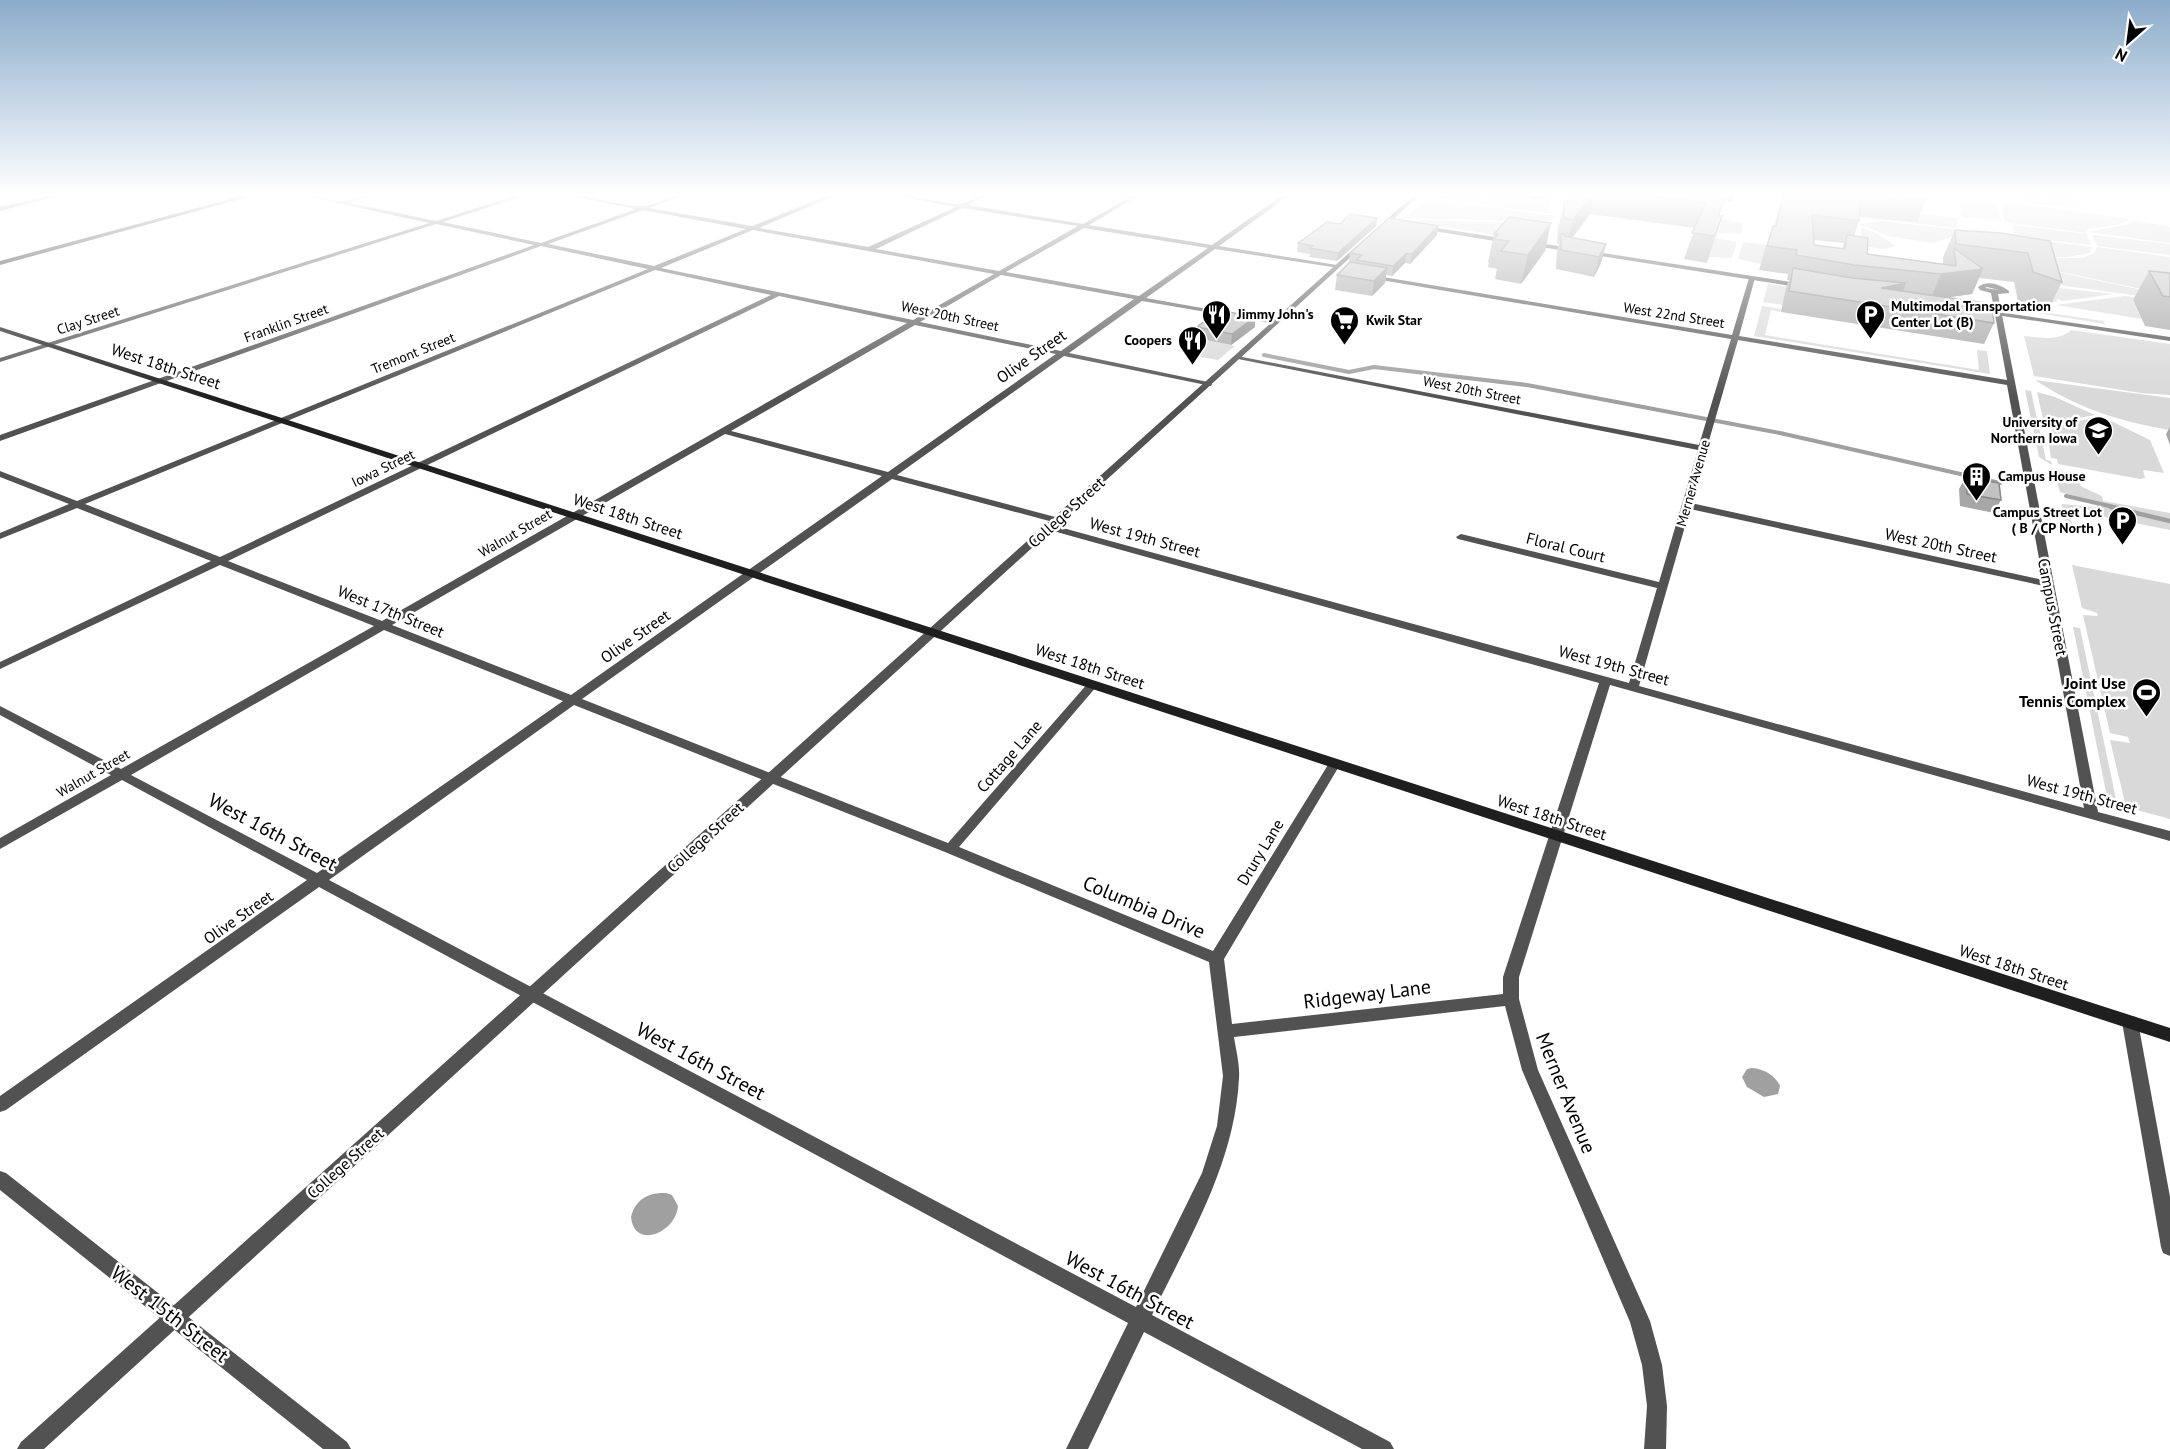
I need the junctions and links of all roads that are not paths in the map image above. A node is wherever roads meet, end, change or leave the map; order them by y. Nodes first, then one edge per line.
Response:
1 (313, 262) edge
2 (492, 262) edge
3 (625, 262) edge
4 (671, 262) edge
5 (938, 262) edge
6 (1020, 262) edge
7 (1193, 262) edge
8 (1294, 262) edge
9 (1343, 262) edge
10 (1647, 262) edge
11 (655, 268) junction
12 (1335, 269) junction
13 (1000, 273) junction
14 (1346, 273) edge
15 (1367, 276) edge
16 (1752, 278) junction
17 (1811, 287) edge
18 (1994, 292) dead end
19 (778, 294) junction
20 (1141, 298) junction
21 (1972, 310) edge
22 (2000, 314) junction
23 (914, 322) junction
24 (1275, 323) junction
25 (0, 329) edge
26 (1735, 337) junction
27 (2170, 339) edge
28 (49, 345) junction
29 (1063, 353) junction
30 (1237, 358) junction
31 (0, 360) edge
32 (159, 381) junction
33 (2012, 383) junction
34 (1208, 384) junction
35 (282, 421) junction
36 (723, 431) junction
37 (0, 438) edge
38 (1703, 448) junction
39 (419, 465) junction
40 (0, 474) edge
41 (890, 476) junction
42 (77, 504) junction
43 (1686, 505) junction
44 (575, 516) junction
45 (1053, 524) junction
46 (0, 536) edge
47 (1461, 537) dead end
48 (219, 561) junction
49 (752, 573) junction
50 (2049, 584) junction
51 (1663, 586) junction
52 (383, 626) junction
53 (933, 632) junction
54 (0, 666) edge
55 (1606, 680) junction
56 (1093, 684) junction
57 (1633, 688) junction
58 (572, 701) junction
59 (0, 710) edge
60 (1335, 763) junction
61 (121, 775) junction
62 (770, 779) junction
63 (2092, 814) junction
64 (1556, 835) junction
65 (2170, 836) edge
66 (0, 844) edge
67 (950, 849) junction
68 (318, 880) junction
69 (1216, 959) junction
70 (532, 994) junction
71 (1511, 999) junction
72 (2130, 1022) junction
73 (1227, 1031) junction
74 (2170, 1035) edge
75 (0, 1105) edge
76 (0, 1179) edge
77 (2170, 1247) edge
78 (174, 1318) junction
79 (1141, 1319) junction
80 (28, 1449) edge
81 (339, 1449) edge
82 (1077, 1449) edge
83 (1383, 1449) edge
84 (1655, 1449) edge

1 - 28 street, Clay Street
2 - 32 street, Franklin Street
3 - 11 street, West 20th Street
4 - 11 street, Tremont Street
5 - 13 street
6 - 13 street, Walnut Street
7 - 20 street, Olive Street
8 - 12 street
9 - 12 street, College Street
10 - 16 street
11 - 19 street, West 20th Street
11 - 35 street, Tremont Street
12 - 14 street
12 - 24 street, College Street
13 - 20 street
13 - 23 street, Walnut Street
15 - 26 street, West 22nd Street
16 - 17 street
16 - 26 street, Merner Avenue
18 - 22 street, Campus Street
19 - 23 street, West 20th Street
19 - 39 street, Iowa Street
20 - 24 street
20 - 29 street, Olive Street
21 - 22 street
22 - 27 street
22 - 33 street, Campus Street
23 - 29 street, West 20th Street
23 - 36 street, Walnut Street
24 - 30 street, College Street
25 - 28 main road, West 18th Street
26 - 33 street, West 22nd Street
26 - 38 street, Merner Avenue
28 - 31 street, Clay Street
28 - 32 main road, West 18th Street
29 - 34 street, West 20th Street
29 - 41 street, Olive Street
30 - 34 street, College Street
30 - 38 street, West 20th Street
32 - 35 main road, West 18th Street
32 - 37 street, Franklin Street
33 - 50 street, Campus Street
34 - 45 street, College Street
35 - 39 main road, West 18th Street
35 - 42 street, Tremont Street
36 - 41 street, West 19th Street
36 - 44 street, Walnut Street
38 - 43 street, Merner Avenue
39 - 44 main road, West 18th Street
39 - 48 street, Iowa Street
40 - 42 street, West 17th Street
41 - 45 street, West 19th Street
41 - 49 street, Olive Street
42 - 46 street, Tremont Street
42 - 48 street, West 17th Street
43 - 50 street, West 20th Street
43 - 51 street, Merner Avenue
44 - 49 main road, West 18th Street
44 - 52 street, Walnut Street
45 - 53 street, College Street
45 - 55 street, West 19th Street
47 - 51 street, Floral Court
48 - 52 street, West 17th Street
48 - 54 street, Iowa Street
49 - 53 main road, West 18th Street
49 - 58 street, Olive Street
50 - 63 street, Campus Street
51 - 57 street, Merner Avenue
52 - 58 street, West 17th Street
52 - 61 street, Walnut Street
53 - 56 main road, West 18th Street
53 - 62 street, College Street
55 - 57 street, West 19th Street
55 - 64 street, Merner Avenue
56 - 60 main road, West 18th Street
56 - 67 street, Cottage Lane
57 - 63 street, West 19th Street
58 - 62 street, West 17th Street
58 - 68 street, Olive Street
59 - 61 street, West 16th Street
60 - 64 main road, West 18th Street
60 - 69 street, Drury Lane
61 - 66 street, Walnut Street
61 - 68 street, West 16th Street
62 - 67 street, Columbia Drive
62 - 70 street, College Street
63 - 65 street, West 19th Street
64 - 71 street, Merner Avenue
64 - 72 main road, West 18th Street
67 - 69 street, Columbia Drive
68 - 70 street, West 16th Street
68 - 75 street, Olive Street
69 - 73 street, Columbia Drive
70 - 78 street, College Street
70 - 79 street, West 16th Street
71 - 73 street, Ridgeway Lane
71 - 84 street, Merner Avenue
72 - 74 main road, West 18th Street
72 - 77 street
73 - 79 street, Columbia Drive
76 - 78 street, West 15th Street
78 - 80 street, College Street
78 - 81 street, West 15th Street
79 - 82 street, Columbia Drive
79 - 83 street, West 16th Street

